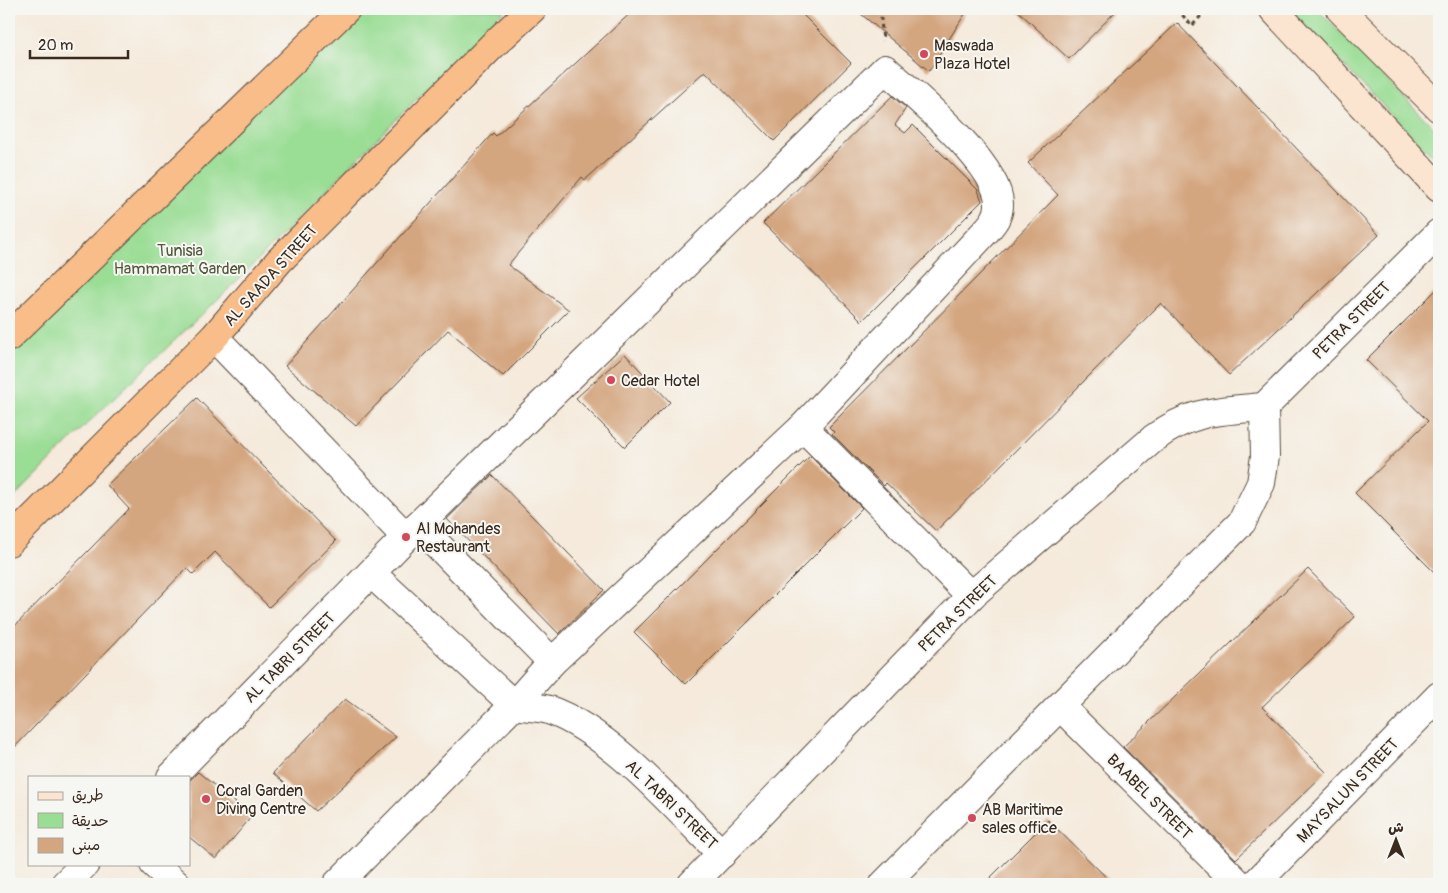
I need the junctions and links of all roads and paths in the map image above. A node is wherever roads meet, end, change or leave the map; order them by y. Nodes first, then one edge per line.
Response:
1 (346, 9) edge
2 (532, 9) edge
3 (1176, 9) edge
4 (1207, 9) edge
5 (1272, 9) edge
6 (1340, 9) edge
7 (1439, 108) edge
8 (1439, 188) edge
9 (1439, 233) edge
10 (9, 337) edge
11 (214, 337) junction
12 (1264, 407) junction
13 (803, 427) junction
14 (412, 531) junction
15 (9, 542) edge
16 (372, 574) junction
17 (971, 596) junction
18 (552, 662) junction
19 (1439, 696) edge
20 (514, 705) junction
21 (1061, 707) junction
22 (172, 776) edge
23 (722, 854) junction
24 (83, 866) edge
25 (156, 866) edge
26 (65, 884) edge
27 (176, 884) edge
28 (337, 884) edge
29 (692, 884) edge
30 (884, 884) edge
31 (1239, 884) edge
32 (1255, 884) edge

1 - 10 highway
2 - 11 highway, AL SAADA STREET
3 - 4 path
5 - 8 main road
6 - 7 main road
9 - 12 street, PETRA STREET
11 - 14 street
11 - 15 highway, AL SAADA STREET
12 - 17 street, PETRA STREET
12 - 21 street
13 - 14 street, AL TABRI STREET
13 - 17 street
13 - 18 street
14 - 16 street, AL TABRI STREET
14 - 18 street
16 - 20 street
16 - 22 street, AL TABRI STREET
17 - 23 street, PETRA STREET
18 - 20 street
19 - 32 street, MAYSALUN STREET
20 - 23 street, AL TABRI STREET
20 - 28 street
21 - 30 street
21 - 31 street, BAABEL STREET
23 - 29 street, PETRA STREET
24 - 26 street
25 - 27 street

